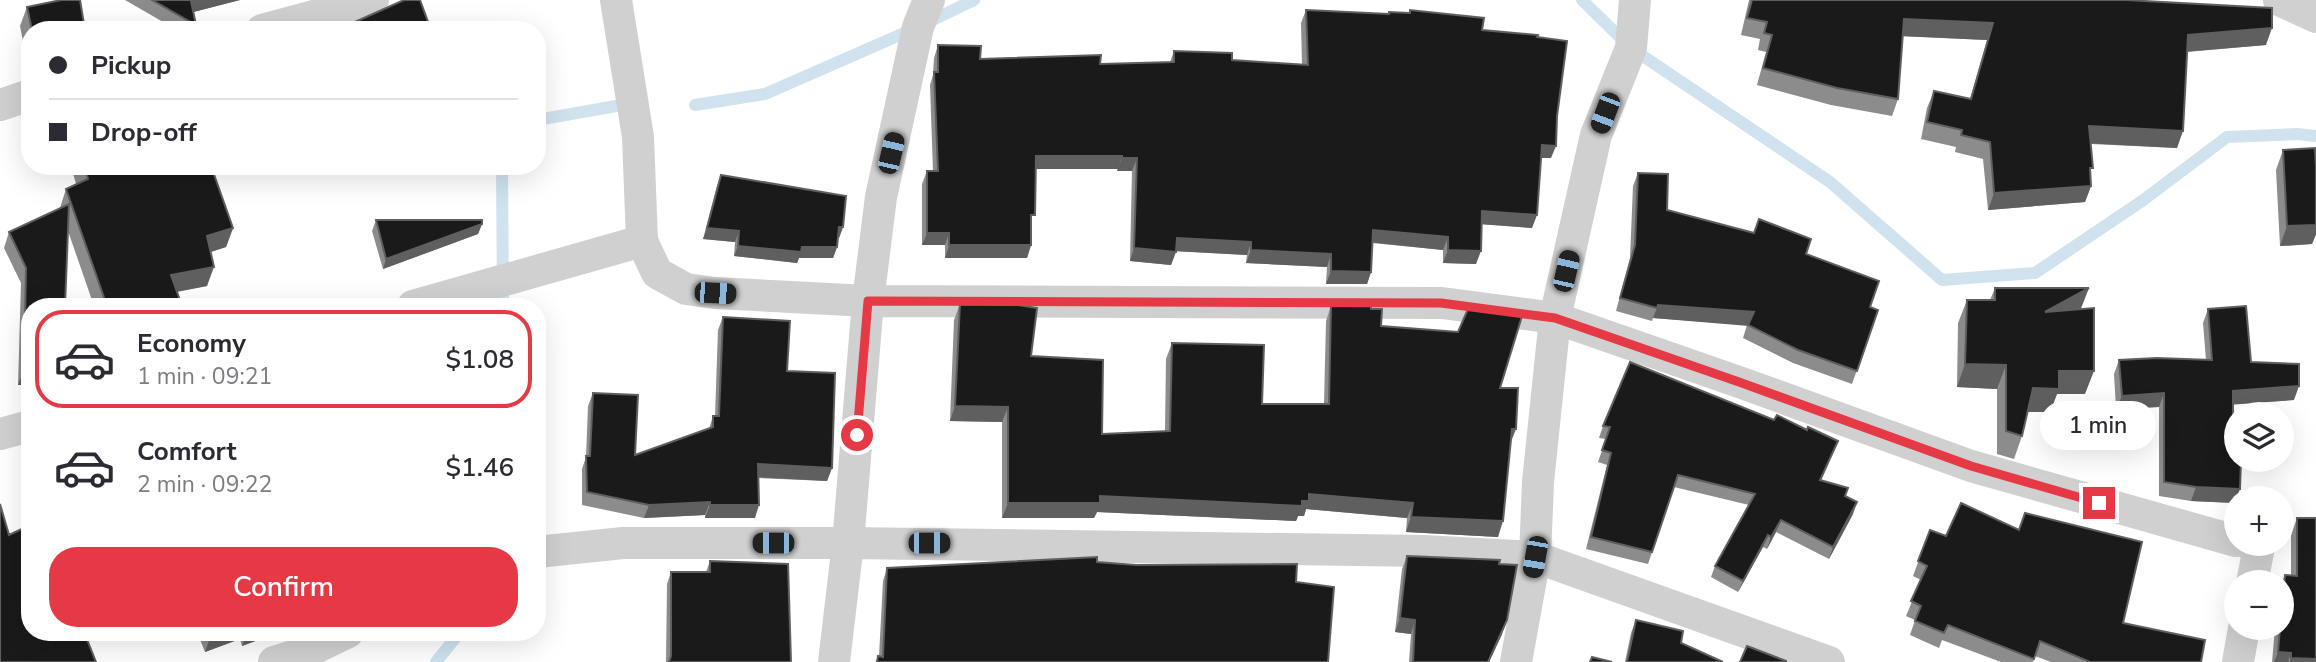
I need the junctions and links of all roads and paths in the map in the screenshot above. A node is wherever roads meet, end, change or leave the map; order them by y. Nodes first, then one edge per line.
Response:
1 (373, 0) edge
2 (616, 0) edge
3 (929, 0) edge
4 (1634, 0) edge
5 (2279, 0) edge
6 (2316, 17) edge
7 (295, 21) edge
8 (21, 98) edge
9 (0, 105) edge
10 (642, 241) junction
11 (441, 298) edge
12 (868, 301) junction
13 (1555, 318) junction
14 (21, 428) edge
15 (0, 434) edge
16 (2224, 538) edge
17 (848, 543) junction
18 (546, 551) edge
19 (1535, 557) junction
20 (2242, 640) edge
21 (330, 641) edge
22 (274, 662) edge
23 (834, 662) edge
24 (1516, 662) edge
25 (1829, 662) edge
26 (2238, 662) edge

1 - 7 street
2 - 10 street
3 - 12 street
4 - 13 street
5 - 6 street
8 - 9 street
10 - 11 street
10 - 12 street
12 - 13 street
12 - 17 street
13 - 16 street
13 - 19 street
14 - 15 street
17 - 18 street
17 - 19 street
17 - 23 street
19 - 24 street
19 - 25 street
20 - 26 street
21 - 22 street

